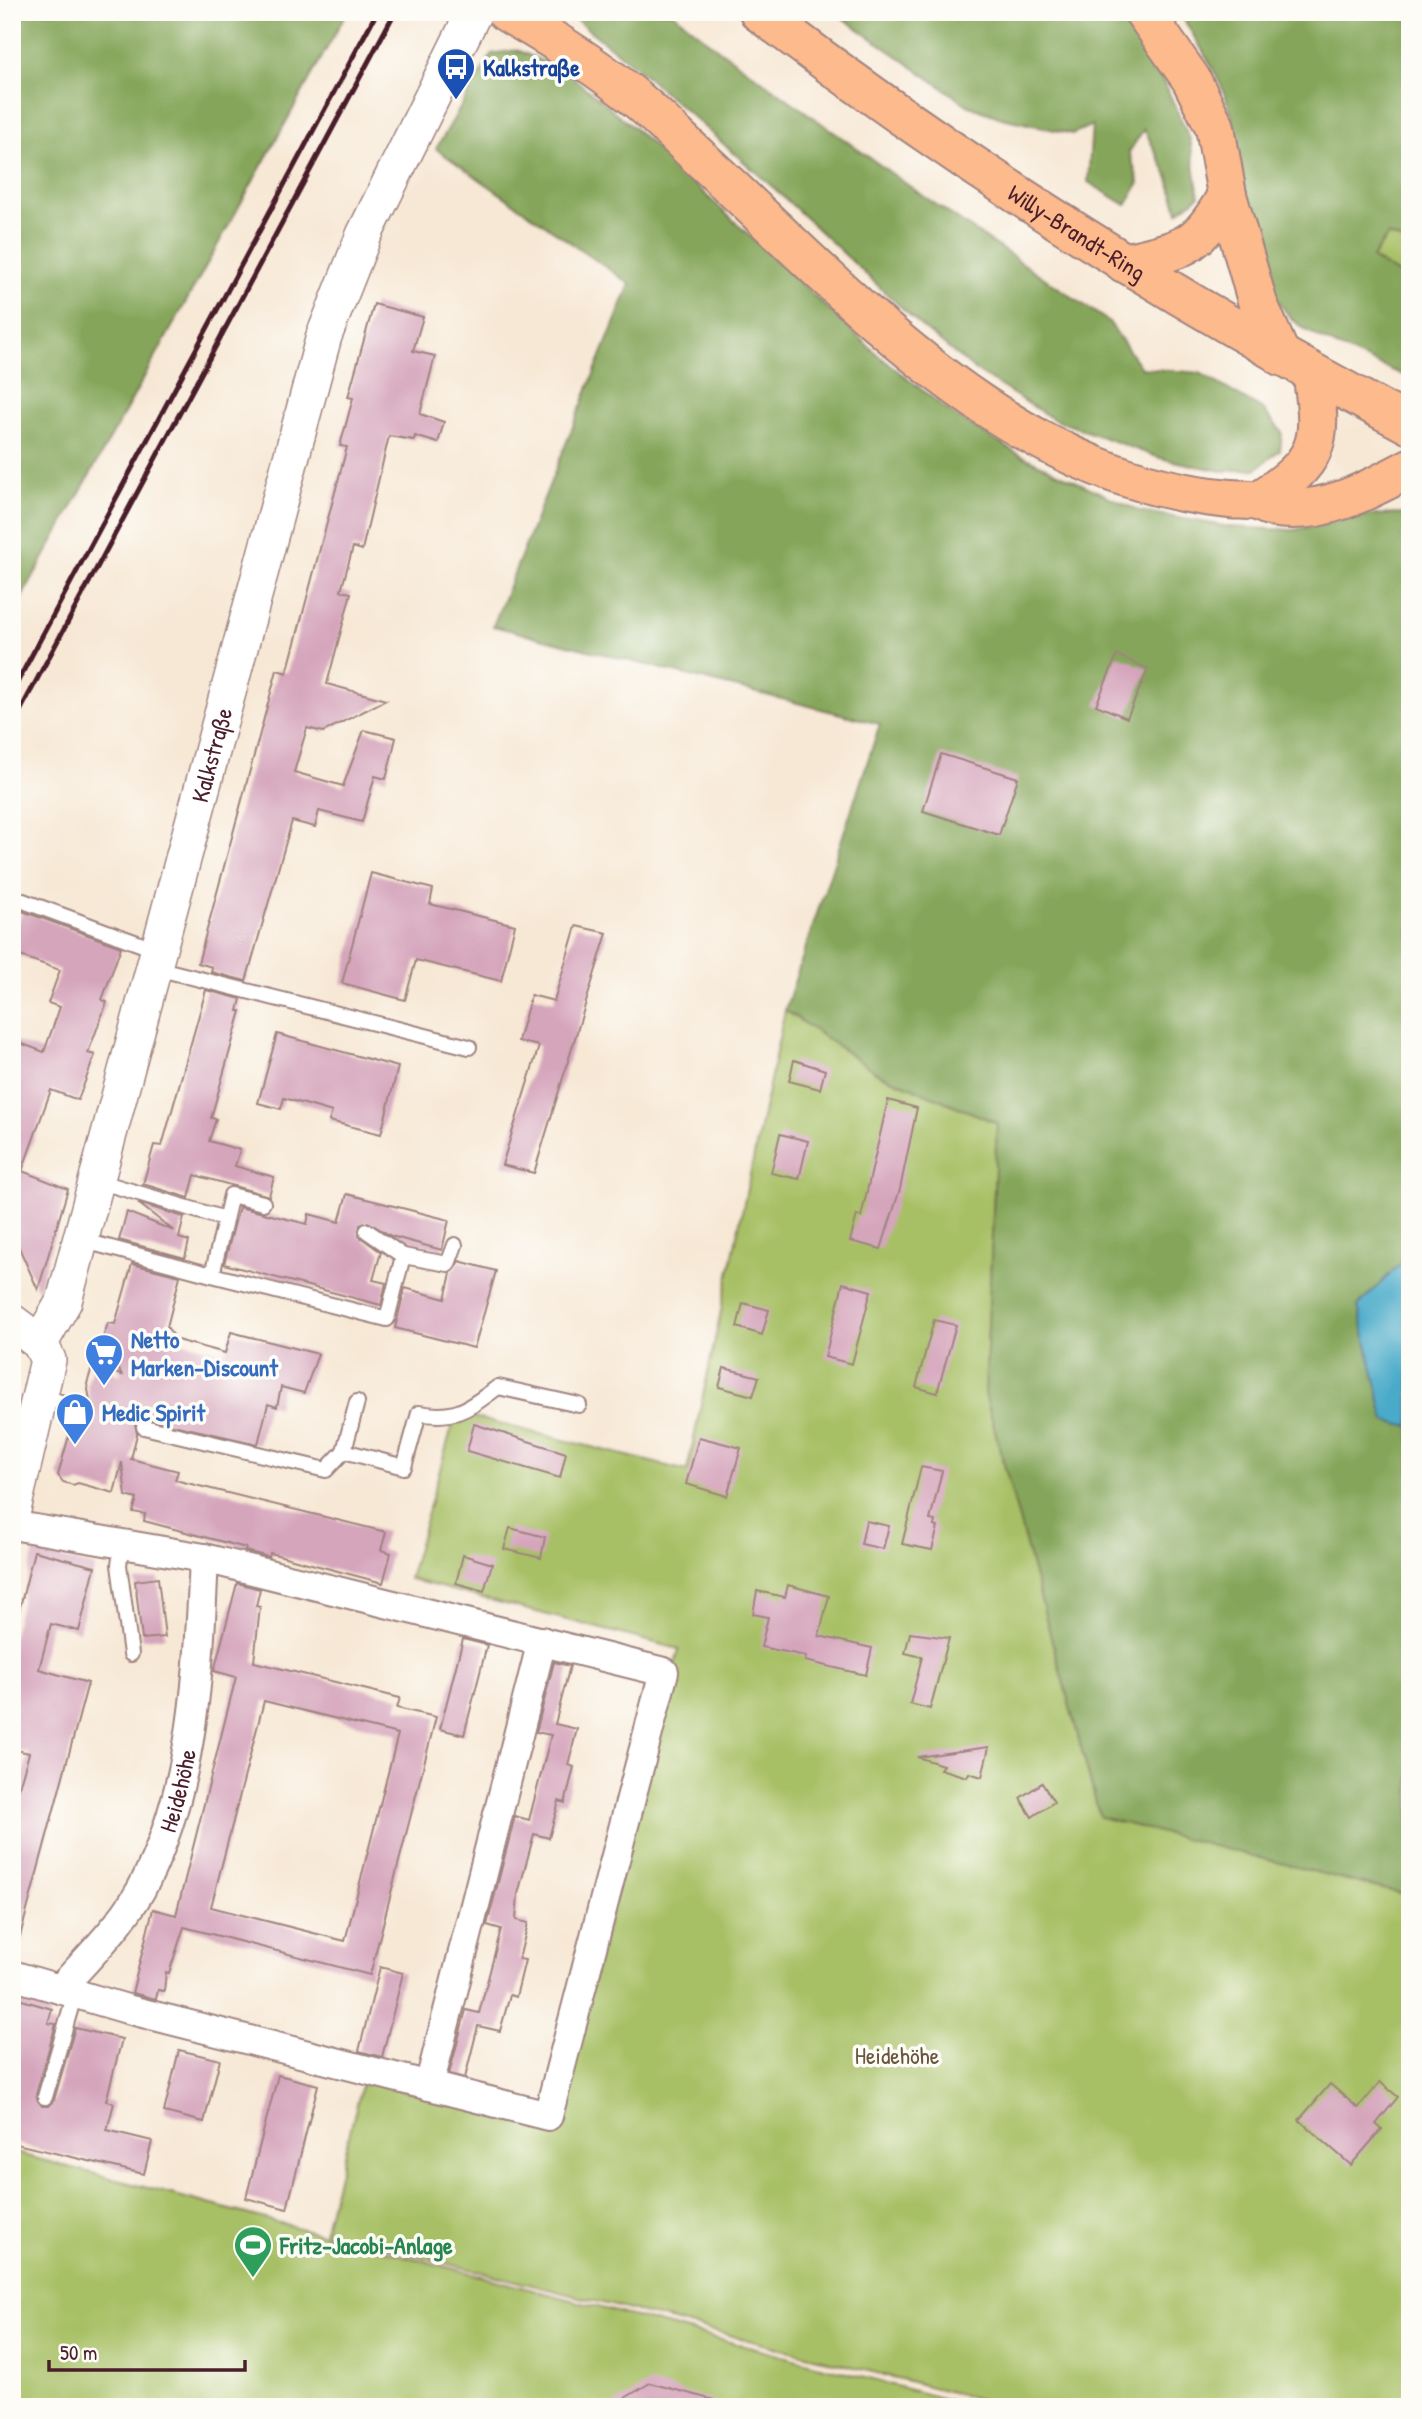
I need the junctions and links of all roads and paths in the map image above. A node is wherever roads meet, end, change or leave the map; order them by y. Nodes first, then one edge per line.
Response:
1 (474, 12) edge
2 (506, 12) edge
3 (759, 12) edge
4 (1144, 12) edge
5 (1227, 195) junction
6 (1124, 263) junction
7 (1297, 365) junction
8 (1410, 425) edge
9 (1410, 468) edge
10 (1258, 501) junction
11 (12, 905) edge
12 (158, 959) junction
13 (469, 1047) dead end
14 (98, 1181) junction
15 (263, 1203) dead end
16 (225, 1219) junction
17 (367, 1231) dead end
18 (81, 1240) junction
19 (455, 1245) dead end
20 (403, 1256) junction
21 (212, 1275) junction
22 (12, 1322) edge
23 (40, 1343) junction
24 (41, 1396) junction
25 (358, 1402) dead end
26 (579, 1405) dead end
27 (83, 1409) dead end
28 (144, 1427) dead end
29 (344, 1451) junction
30 (18, 1468) edge
31 (12, 1514) edge
32 (12, 1525) edge
33 (122, 1544) junction
34 (204, 1558) junction
35 (542, 1641) junction
36 (131, 1654) dead end
37 (12, 1975) edge
38 (68, 1990) junction
39 (429, 2087) junction
40 (45, 2096) dead end

1 - 12 street, Kalkstraße
2 - 10 main road
3 - 6 main road, Willy-Brandt-Ring
4 - 5 main road
5 - 6 main road
5 - 7 main road
6 - 7 main road, Willy-Brandt-Ring
7 - 8 main road, Willy-Brandt-Ring
7 - 10 main road
9 - 10 main road
11 - 12 lane
12 - 13 lane
12 - 14 street, Kalkstraße
14 - 16 lane
14 - 18 street, Kalkstraße
15 - 16 lane
16 - 21 lane
17 - 20 lane
18 - 21 lane
18 - 23 street, Kalkstraße
19 - 20 lane
20 - 21 lane
22 - 23 street
23 - 24 street
24 - 27 lane
24 - 30 street
25 - 29 lane
26 - 29 lane
28 - 29 lane
30 - 31 street
32 - 33 street
33 - 34 street
33 - 36 lane
34 - 35 street
34 - 38 street, Heidehöhe
35 - 39 street
35 - 39 street
37 - 38 street
38 - 39 street
38 - 40 lane

